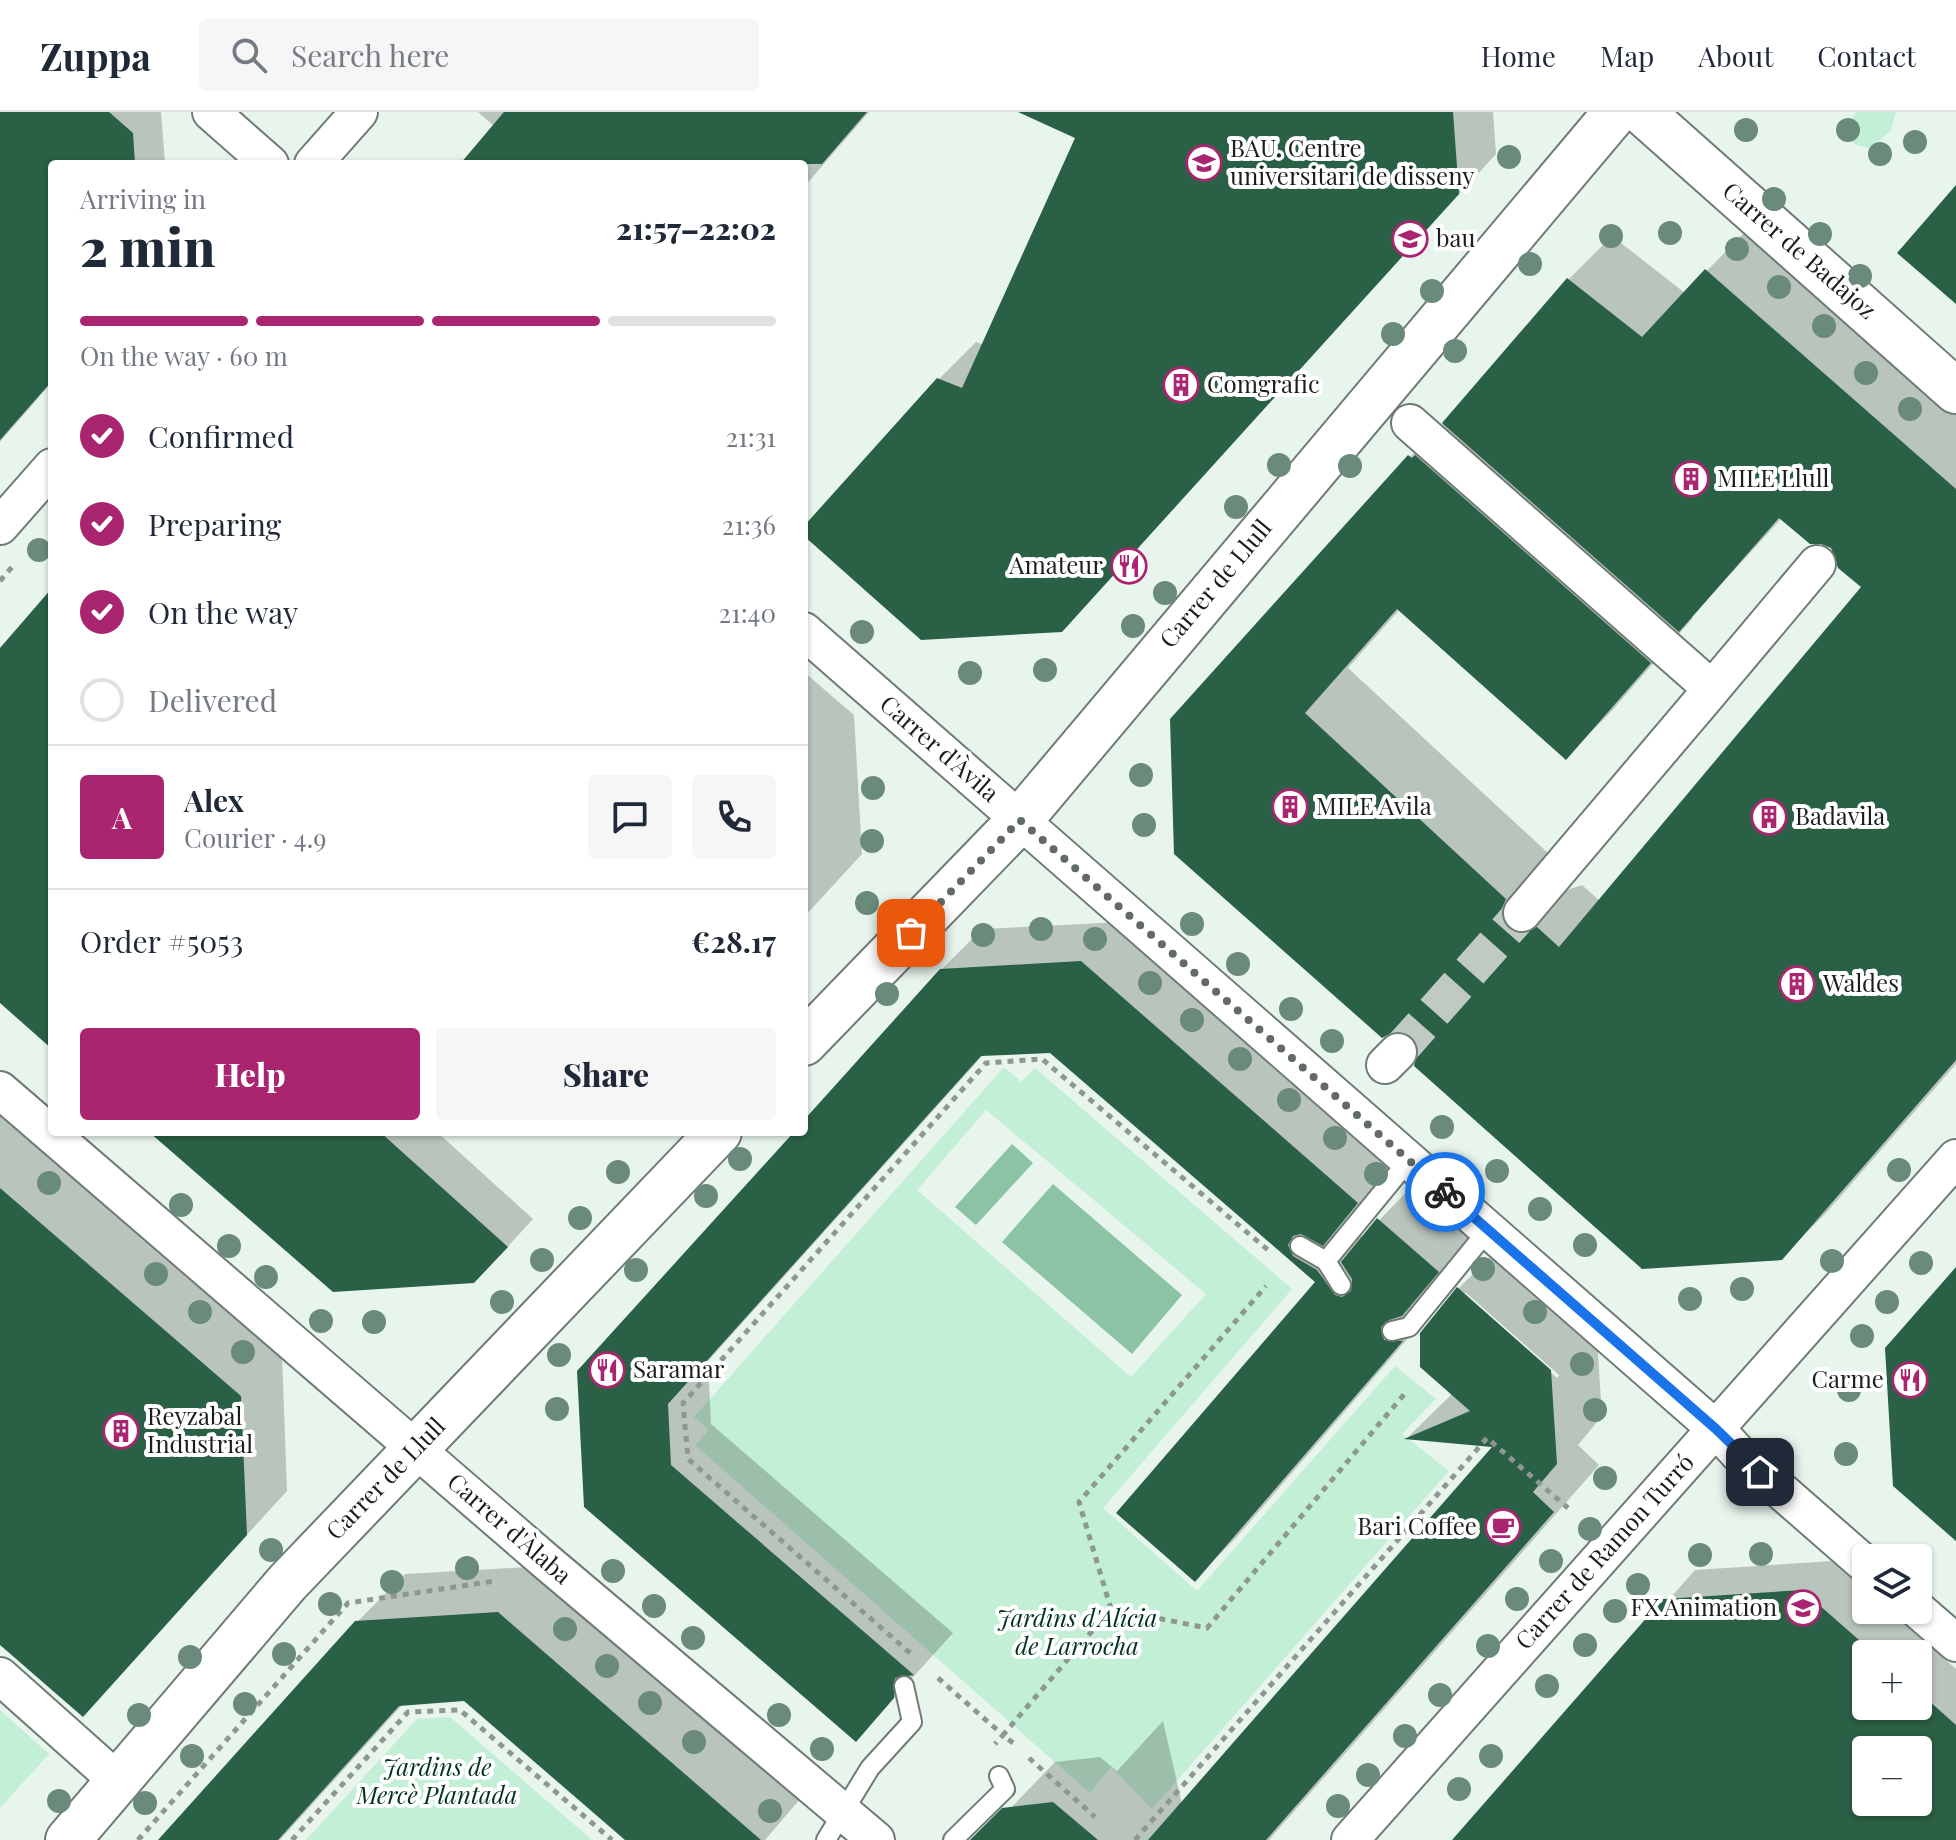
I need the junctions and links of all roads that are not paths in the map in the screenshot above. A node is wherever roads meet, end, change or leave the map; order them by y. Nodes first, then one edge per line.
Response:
1 (211, 112) edge
2 (359, 112) edge
3 (1616, 112) edge
4 (1642, 112) edge
5 (265, 160) edge
6 (317, 160) edge
7 (1956, 391) edge
8 (1410, 423) dead end
9 (48, 472) edge
10 (0, 526) edge
11 (1817, 564) dead end
12 (808, 634) edge
13 (1712, 689) junction
14 (1020, 820) junction
15 (1522, 913) tunnel mouth
16 (808, 1039) edge
17 (0, 1090) edge
18 (48, 1131) edge
19 (53, 1136) edge
20 (715, 1136) edge
21 (1956, 1158) edge
22 (1409, 1160) junction
23 (1488, 1230) junction
24 (1300, 1246) dead end
25 (1326, 1261) junction
26 (1341, 1285) dead end
27 (1392, 1331) dead end
28 (1716, 1429) junction
29 (415, 1448) junction
30 (1852, 1553) edge
31 (1932, 1622) edge
32 (1956, 1643) edge
33 (0, 1676) edge
34 (904, 1686) dead end
35 (999, 1776) dead end
36 (120, 1783) junction
37 (835, 1826) edge
38 (68, 1840) edge
39 (876, 1840) edge
40 (953, 1840) edge
41 (1350, 1840) edge

1 - 5 street
2 - 6 street
3 - 14 street, Carrer de Llull
4 - 7 street, Carrer de Badajoz
8 - 13 street
9 - 10 street
11 - 13 street
12 - 14 street, Carrer d'Àvila
13 - 15 street
14 - 16 street, Carrer de Llull
14 - 22 street, Carrer d'Àvila
17 - 18 street, Carrer d'Àlaba
19 - 29 street, Carrer d'Àlaba
20 - 29 street, Carrer de Llull
21 - 28 street, Carrer de Ramon Turró
22 - 23 street, Carrer d'Àvila
22 - 25 lane
23 - 27 lane
23 - 28 street, Carrer d'Àvila
24 - 25 lane
25 - 26 lane
28 - 30 street, Carrer d'Àvila
28 - 41 street, Carrer de Ramon Turró
29 - 36 street, Carrer de Llull
29 - 37 street, Carrer d'Àlaba
31 - 32 street
33 - 36 street
34 - 37 lane
35 - 40 lane
36 - 38 street, Carrer de Llull
37 - 39 street, Carrer d'Àlaba

